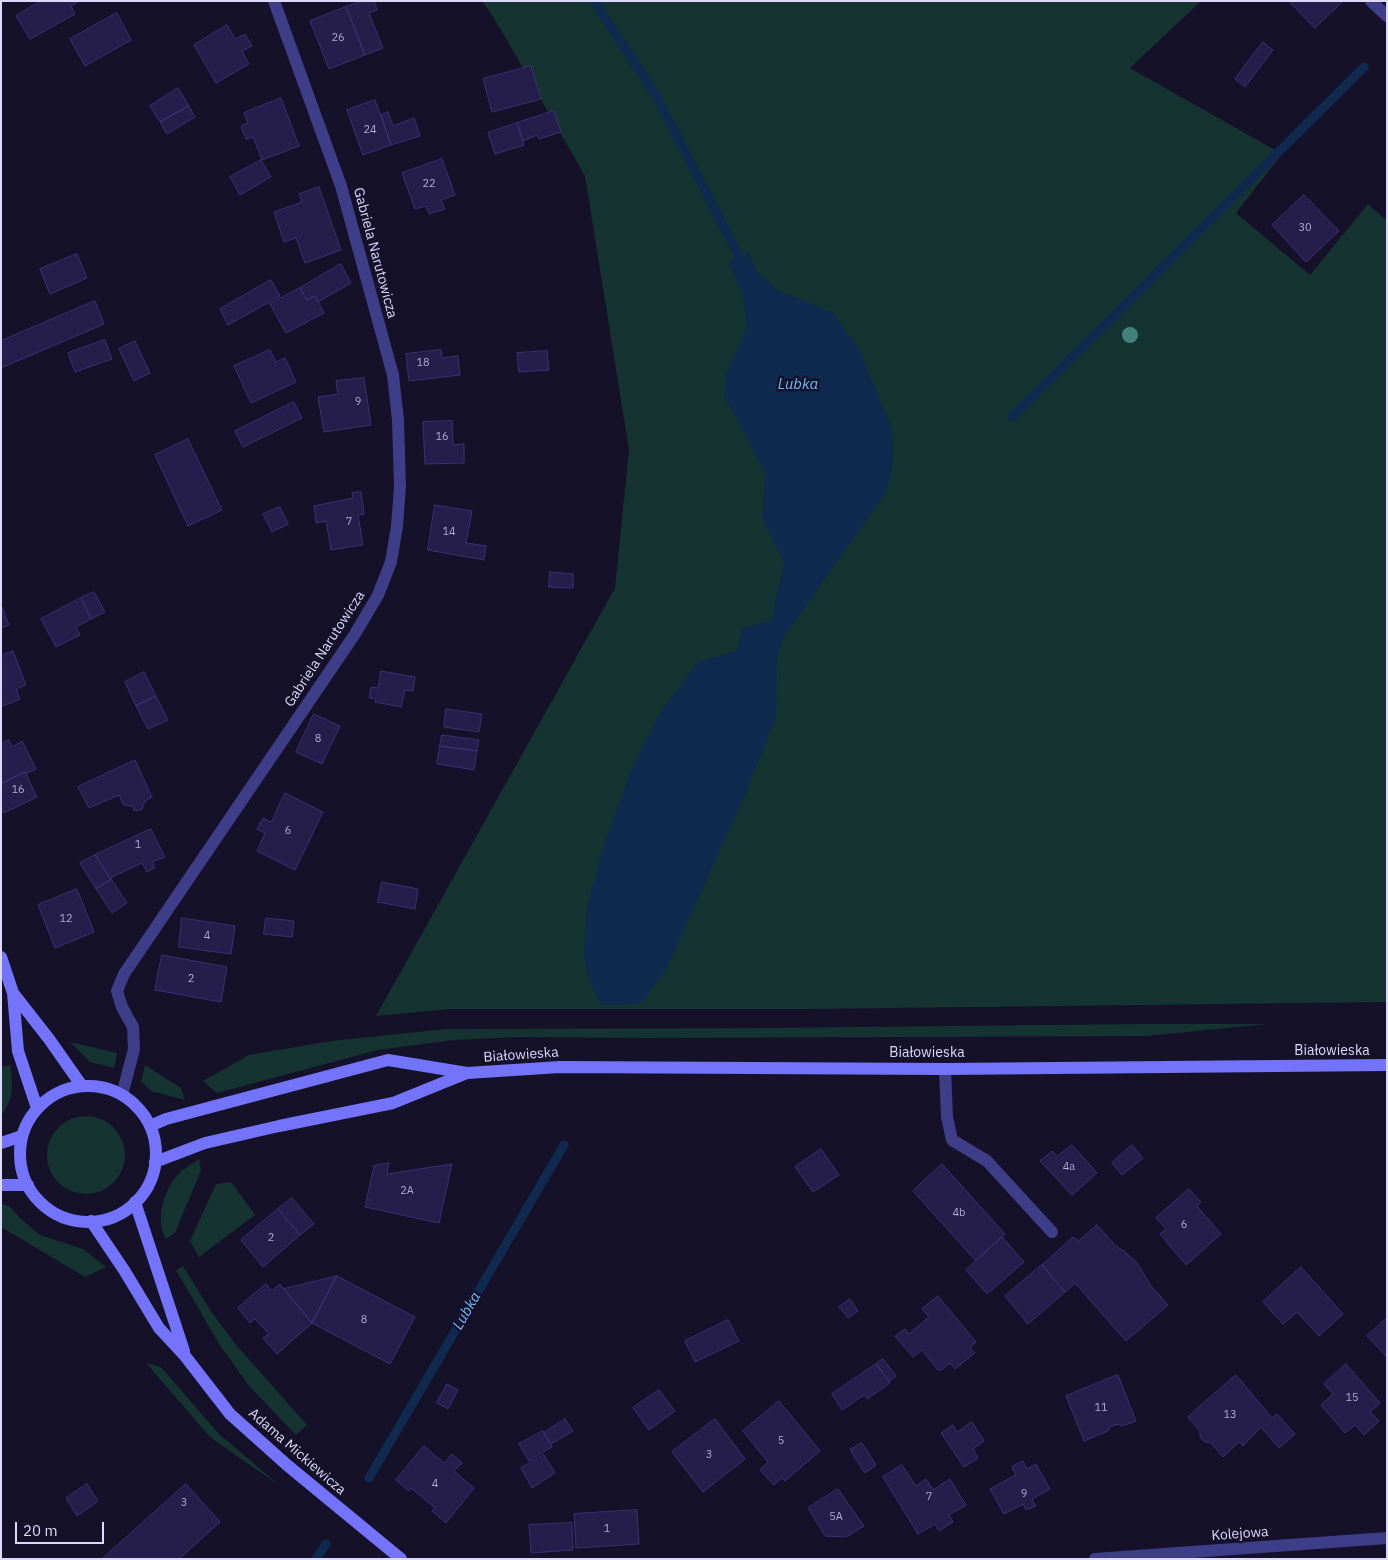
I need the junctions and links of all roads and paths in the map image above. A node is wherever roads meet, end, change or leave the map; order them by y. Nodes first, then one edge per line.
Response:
1 (274, 1) edge
2 (1371, 1) edge
3 (1387, 16) edge
4 (1, 957) edge
5 (14, 993) junction
6 (1387, 1066) edge
7 (945, 1069) junction
8 (467, 1073) junction
9 (82, 1086) junction
10 (122, 1095) junction
11 (37, 1108) junction
12 (150, 1126) junction
13 (22, 1136) junction
14 (1, 1143) edge
15 (155, 1162) junction
16 (1, 1185) edge
17 (28, 1186) junction
18 (136, 1202) junction
19 (91, 1222) junction
20 (1052, 1232) dead end
21 (185, 1356) junction
22 (1387, 1538) edge
23 (401, 1559) edge
24 (1095, 1559) edge

1 - 10 street, Gabriela Narutowicza
2 - 3 street
4 - 5 main road
5 - 9 main road
5 - 11 main road
6 - 7 main road, Białowieska
7 - 8 main road, Białowieska
7 - 20 street
8 - 12 main road, Białowieska
8 - 15 main road, Białowieska
9 - 10 main road
9 - 11 main road
10 - 12 main road
11 - 13 main road
12 - 15 main road
13 - 14 main road
13 - 17 main road
15 - 18 main road
16 - 17 main road
17 - 19 main road
18 - 19 main road
18 - 21 main road, Adama Mickiewicza
19 - 21 main road, Adama Mickiewicza
21 - 23 main road, Adama Mickiewicza
22 - 24 street, Kolejowa

